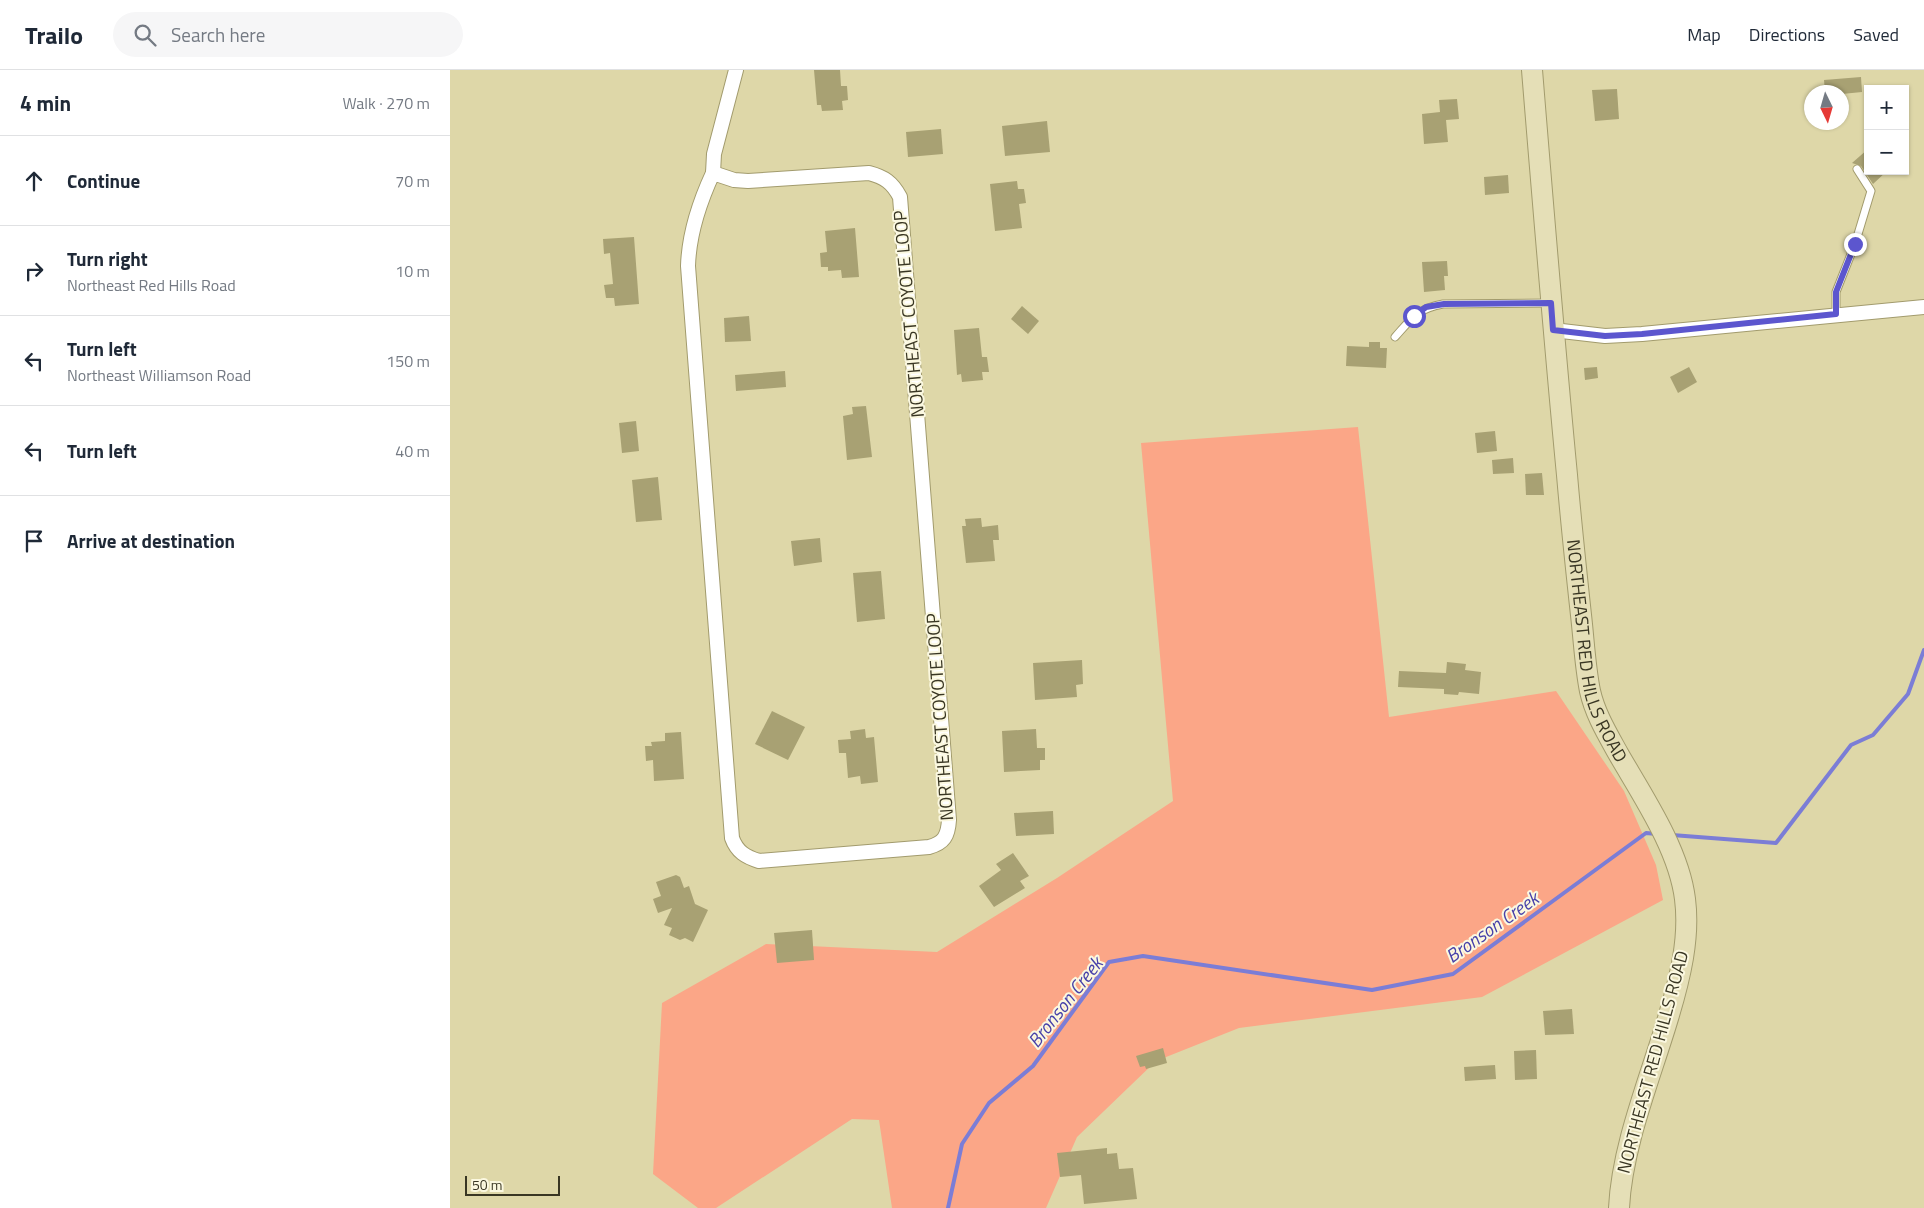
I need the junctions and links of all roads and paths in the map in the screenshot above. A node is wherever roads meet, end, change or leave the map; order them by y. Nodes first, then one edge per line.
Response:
1 (736, 70) edge
2 (1532, 70) edge
3 (1857, 169) dead end
4 (713, 173) junction
5 (1551, 303) junction
6 (1924, 307) edge
7 (1836, 314) junction
8 (1553, 330) junction
9 (1396, 337) dead end
10 (1619, 1208) edge

1 - 4 street, NORTHEAST COYOTE LOOP
2 - 5 street, NORTHEAST RED HILLS ROAD
3 - 7 lane
4 - 4 street, NORTHEAST COYOTE LOOP
5 - 8 street, NORTHEAST RED HILLS ROAD
5 - 9 lane
6 - 7 street
7 - 8 street
8 - 10 street, NORTHEAST RED HILLS ROAD

